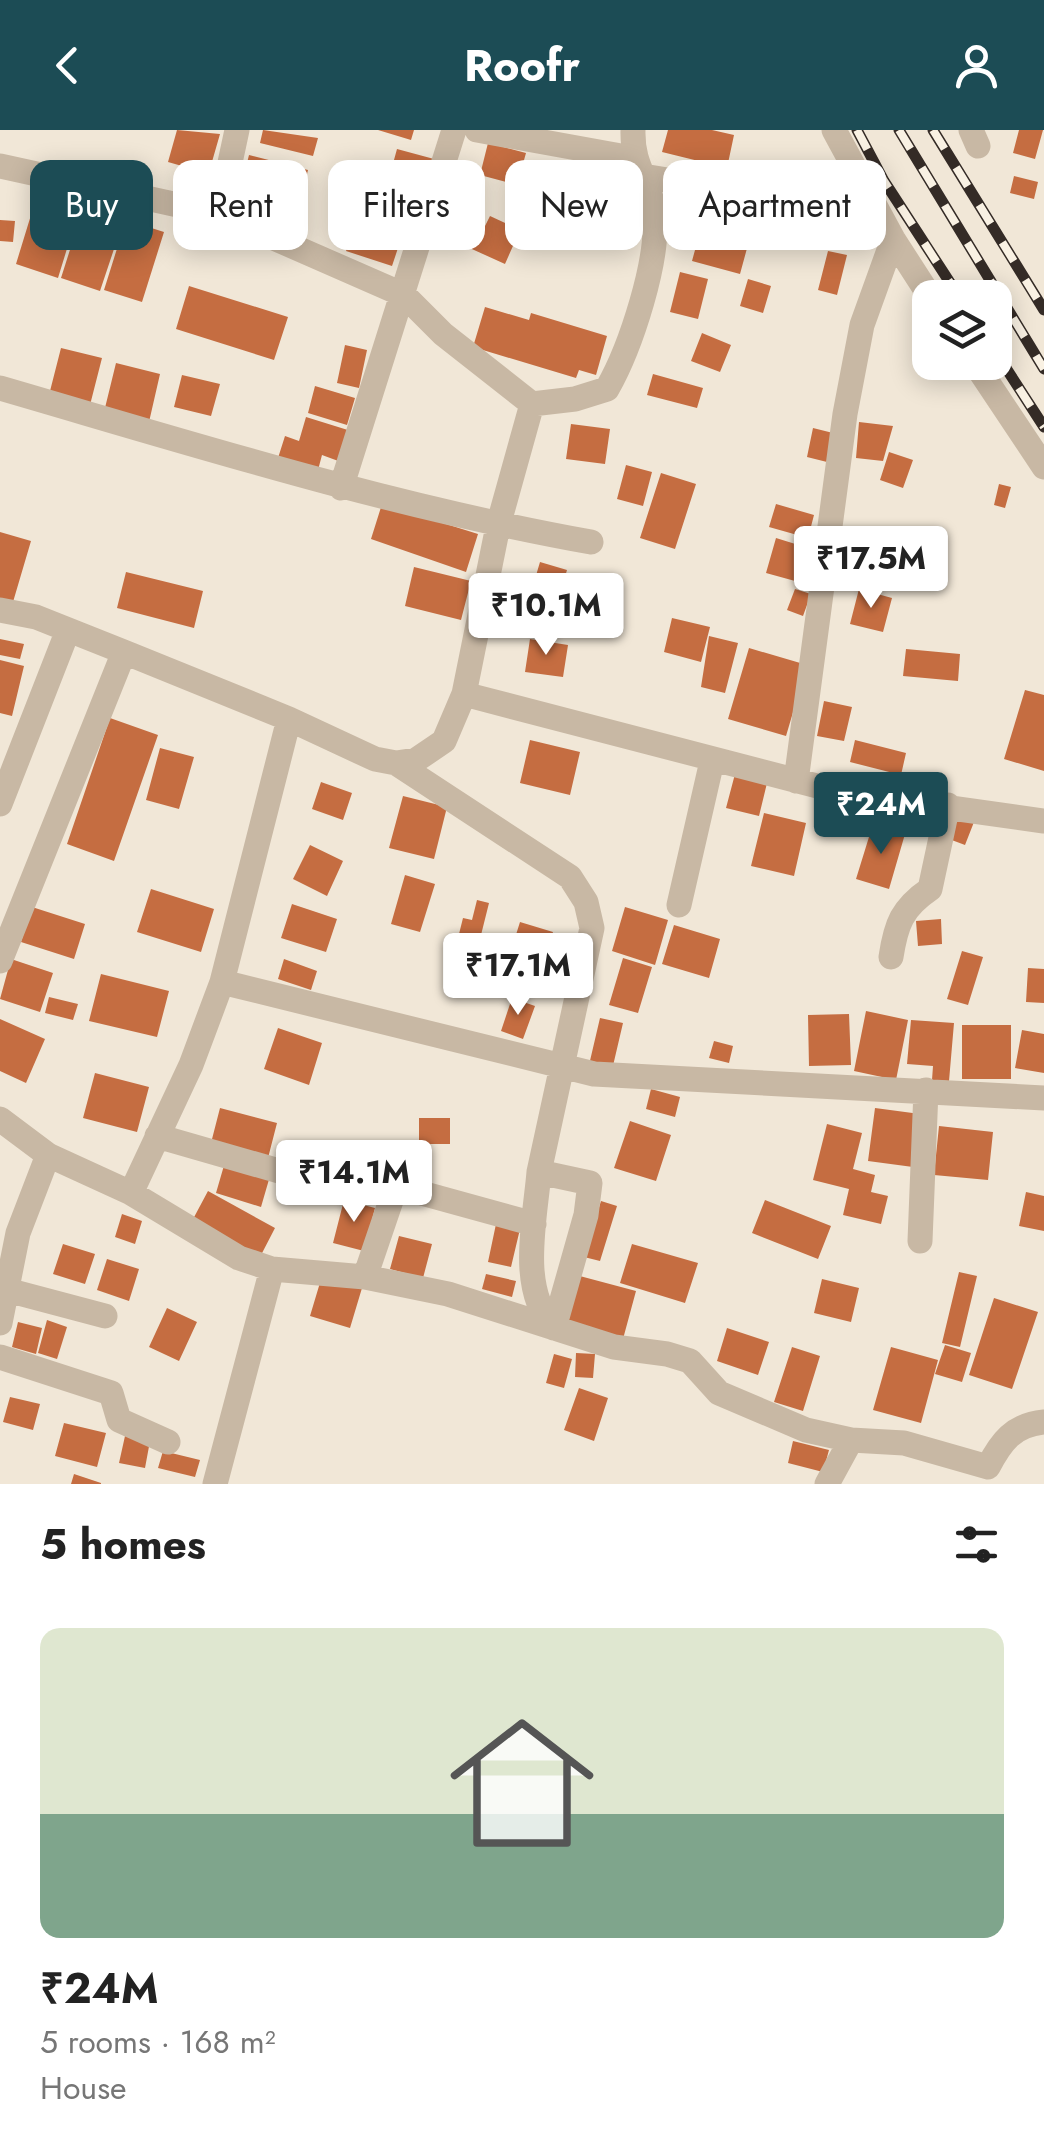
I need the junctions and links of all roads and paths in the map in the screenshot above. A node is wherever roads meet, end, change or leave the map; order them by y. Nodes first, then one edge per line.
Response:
1 (236, 130) edge
2 (454, 130) edge
3 (476, 130) edge
4 (633, 130) edge
5 (834, 130) edge
6 (230, 160) edge
7 (607, 160) edge
8 (637, 160) edge
9 (0, 166) edge
10 (643, 181) edge
11 (173, 204) edge
12 (893, 239) junction
13 (301, 250) edge
14 (919, 280) edge
15 (404, 295) junction
16 (986, 380) edge
17 (0, 388) edge
18 (532, 404) junction
19 (1044, 467) edge
20 (341, 488) junction
21 (498, 526) junction
22 (591, 542) dead end
23 (0, 610) edge
24 (68, 630) junction
25 (124, 652) junction
26 (464, 694) junction
27 (290, 718) junction
28 (712, 760) junction
29 (396, 764) junction
30 (796, 781) junction
31 (0, 804) edge
32 (948, 805) junction
33 (1044, 821) edge
34 (678, 905) dead end
35 (6, 929) edge
36 (890, 957) dead end
37 (0, 961) edge
38 (222, 982) junction
39 (563, 1067) junction
40 (926, 1090) junction
41 (1044, 1098) edge
42 (0, 1119) edge
43 (157, 1136) junction
44 (48, 1155) junction
45 (538, 1172) junction
46 (286, 1173) dead end
47 (131, 1192) junction
48 (534, 1224) junction
49 (920, 1240) dead end
50 (272, 1269) junction
51 (365, 1277) junction
52 (6, 1290) junction
53 (105, 1316) dead end
54 (0, 1323) edge
55 (554, 1328) junction
56 (0, 1357) edge
57 (1044, 1422) edge
58 (851, 1440) junction
59 (168, 1442) dead end
60 (986, 1476) edge
61 (215, 1484) edge
62 (828, 1484) edge

1 - 6 street
2 - 15 street
3 - 7 street
4 - 8 street
5 - 12 street
9 - 11 street
10 - 18 street
12 - 14 street
12 - 30 street
13 - 15 street
15 - 18 street
15 - 20 street
16 - 19 street
17 - 20 street
18 - 21 street
20 - 21 street
21 - 22 street
21 - 26 street
23 - 24 street
24 - 25 street
24 - 31 street
25 - 27 street
25 - 35 street
26 - 28 street
26 - 29 street
27 - 29 street
27 - 38 street
28 - 30 street
28 - 34 street
29 - 39 street
30 - 32 street
32 - 33 street
32 - 36 street
35 - 37 street
38 - 39 street
38 - 43 street
39 - 40 street
39 - 45 street
40 - 41 street
40 - 49 street
42 - 44 street
43 - 46 street
43 - 47 street
44 - 47 street
44 - 52 street
45 - 48 street
45 - 55 street
47 - 50 street
48 - 51 street
48 - 55 street
50 - 51 street
50 - 61 street
51 - 55 street
52 - 53 street
52 - 54 street
55 - 58 street
56 - 59 street
57 - 60 street
58 - 60 street
58 - 62 street

